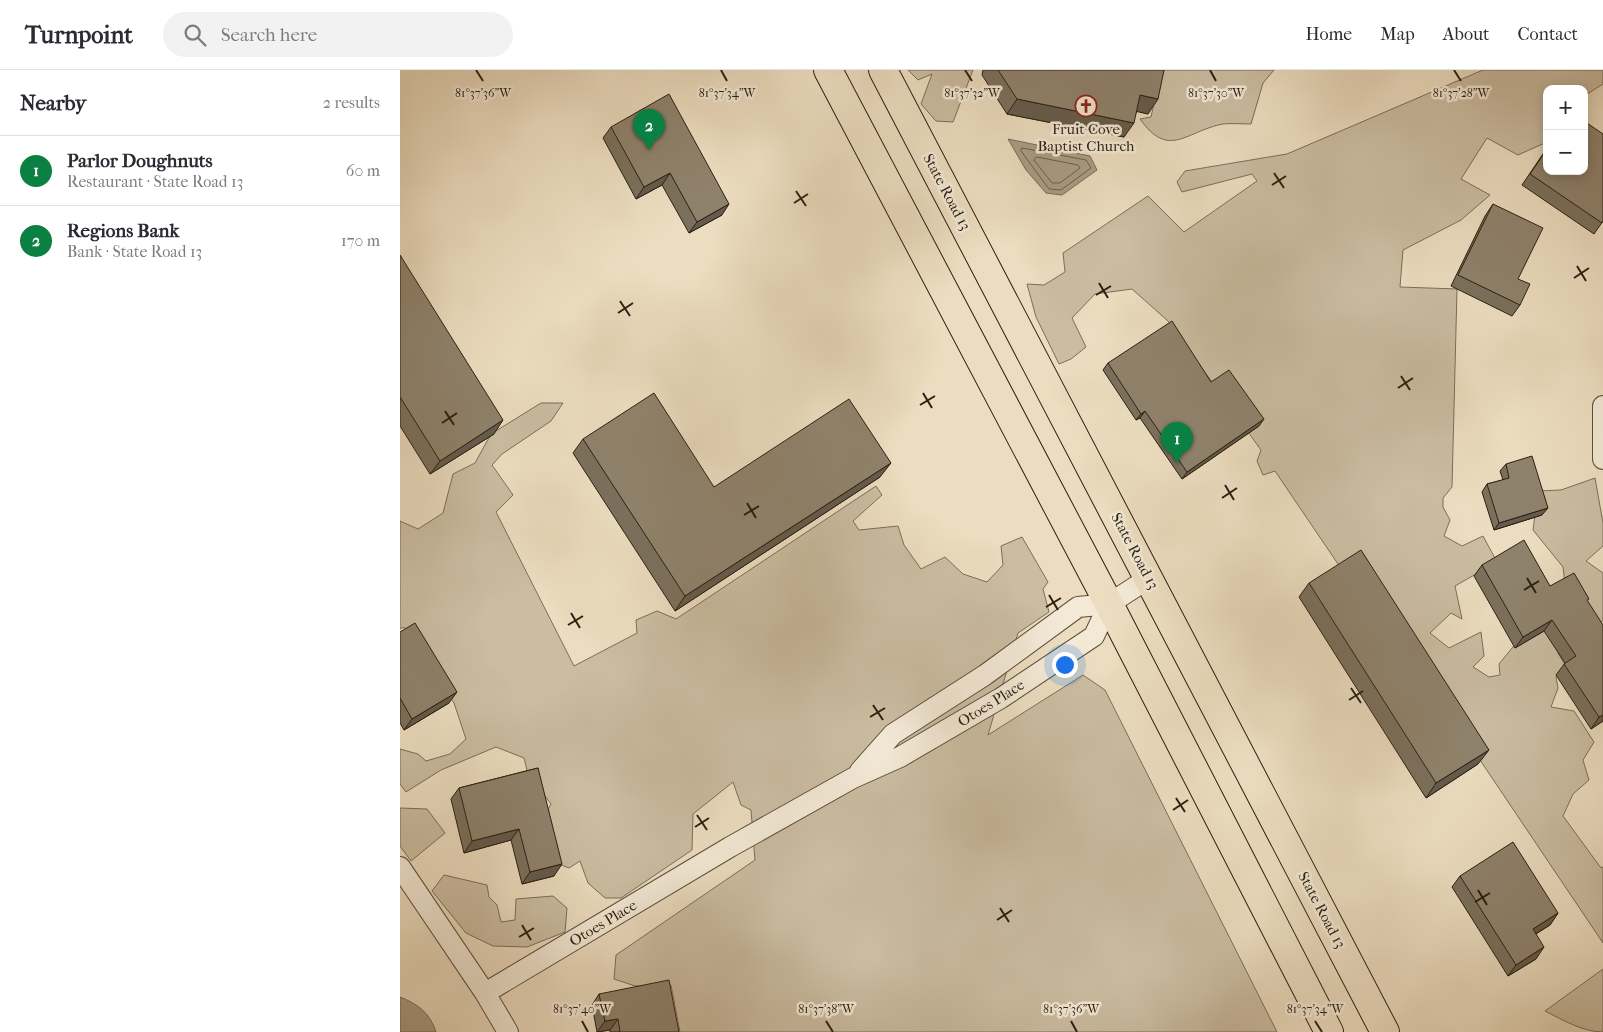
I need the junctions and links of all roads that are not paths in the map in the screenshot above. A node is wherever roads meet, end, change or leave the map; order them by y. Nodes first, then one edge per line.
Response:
1 (828, 70) edge
2 (883, 70) edge
3 (1603, 406) edge
4 (1603, 459) edge
5 (1149, 578) junction
6 (1109, 604) junction
7 (853, 778) junction
8 (400, 867) edge
9 (1306, 987) junction
10 (485, 993) junction
11 (508, 1032) edge
12 (1329, 1032) edge
13 (1340, 1032) edge
14 (1385, 1032) edge

1 - 6 main road
2 - 5 main road, State Road 13
3 - 4 street
5 - 6 street, Otoes Place
5 - 14 main road, State Road 13
6 - 7 street, Otoes Place
6 - 7 street, Otoes Place
6 - 9 main road
7 - 10 street, Otoes Place
8 - 10 street
9 - 12 main road
9 - 13 main road
10 - 11 street

